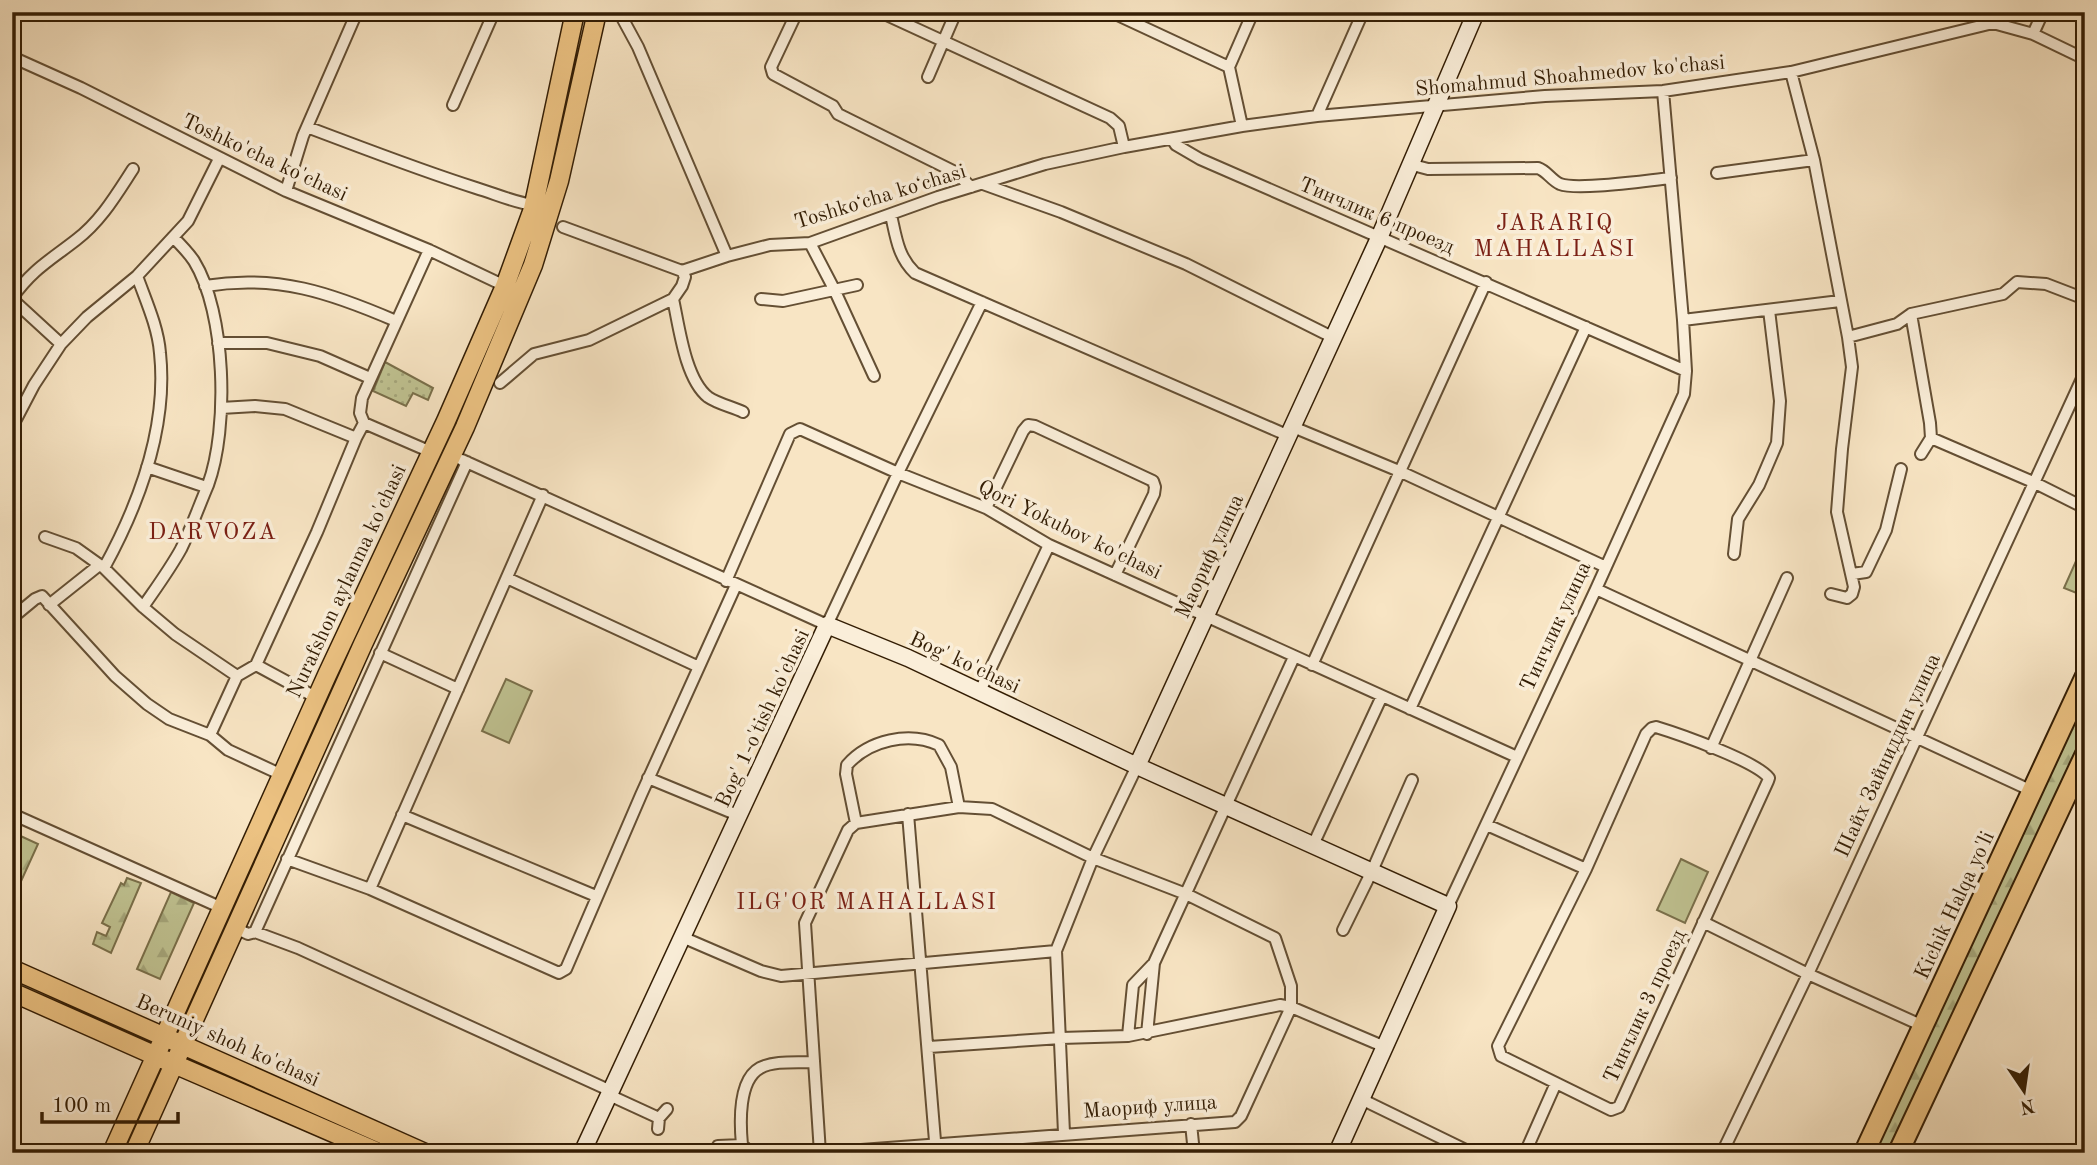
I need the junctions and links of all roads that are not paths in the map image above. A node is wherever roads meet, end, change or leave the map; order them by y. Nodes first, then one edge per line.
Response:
1 (358, 12) edge
2 (494, 12) edge
3 (575, 12) edge
4 (597, 12) edge
5 (619, 12) edge
6 (797, 12) edge
7 (880, 12) edge
8 (956, 12) edge
9 (1111, 12) edge
10 (1254, 12) edge
11 (1363, 12) edge
12 (1476, 12) edge
13 (2042, 12) edge
14 (2032, 34) junction
15 (943, 42) junction
16 (12, 57) edge
17 (2085, 59) edge
18 (1229, 67) junction
19 (1791, 72) junction
20 (928, 77) dead end
21 (1663, 91) junction
22 (453, 105) dead end
23 (1434, 106) junction
24 (1317, 116) junction
25 (1242, 126) junction
26 (307, 127) junction
27 (1172, 139) junction
28 (1124, 147) junction
29 (219, 159) junction
30 (1814, 160) junction
31 (1409, 164) junction
32 (133, 169) dead end
33 (1717, 173) dead end
34 (1671, 178) junction
35 (977, 186) junction
36 (286, 191) junction
37 (533, 205) junction
38 (891, 215) junction
39 (563, 227) dead end
40 (173, 237) junction
41 (1378, 238) junction
42 (810, 243) junction
43 (429, 250) junction
44 (726, 256) junction
45 (682, 271) junction
46 (137, 276) junction
47 (1486, 282) junction
48 (857, 285) dead end
49 (205, 286) junction
50 (505, 286) junction
51 (834, 289) junction
52 (13, 295) edge
53 (673, 299) junction
54 (761, 299) dead end
55 (2085, 299) edge
56 (1840, 301) junction
57 (982, 302) junction
58 (1769, 310) junction
59 (1911, 314) junction
60 (1683, 320) junction
61 (396, 321) junction
62 (1586, 327) junction
63 (1332, 337) junction
64 (1848, 337) junction
65 (218, 343) junction
66 (61, 344) junction
67 (1686, 371) junction
68 (2085, 372) edge
69 (874, 376) dead end
70 (370, 378) junction
71 (500, 383) dead end
72 (221, 408) junction
73 (744, 412) dead end
74 (364, 423) junction
75 (12, 427) edge
76 (1291, 431) junction
77 (356, 438) junction
78 (1931, 438) junction
79 (431, 452) junction
80 (1921, 454) dead end
81 (147, 467) junction
82 (1900, 469) dead end
83 (1399, 471) junction
84 (898, 472) junction
85 (2033, 482) junction
86 (206, 487) junction
87 (543, 495) junction
88 (986, 508) junction
89 (2085, 508) edge
90 (1500, 518) junction
91 (45, 537) dead end
92 (1049, 545) junction
93 (1734, 554) dead end
94 (101, 567) junction
95 (1606, 567) junction
96 (1852, 574) junction
97 (1115, 575) junction
98 (507, 578) junction
99 (1787, 578) dead end
100 (731, 583) junction
101 (1596, 589) junction
102 (1831, 594) dead end
103 (49, 605) junction
104 (143, 607) junction
105 (1205, 614) junction
106 (12, 618) edge
107 (827, 625) junction
108 (380, 653) junction
109 (1294, 657) junction
110 (1752, 661) junction
111 (256, 665) junction
112 (1312, 665) junction
113 (699, 667) junction
114 (327, 675) junction
115 (237, 676) junction
116 (2085, 677) edge
117 (346, 684) junction
118 (458, 689) junction
119 (980, 691) junction
120 (1382, 696) junction
121 (317, 698) junction
122 (1410, 709) junction
123 (210, 735) junction
124 (1917, 737) junction
125 (1711, 748) junction
126 (2085, 755) edge
127 (1517, 757) junction
128 (1136, 766) junction
129 (282, 775) junction
130 (648, 778) junction
131 (1412, 780) dead end
132 (2032, 791) junction
133 (1226, 806) junction
134 (959, 807) junction
135 (12, 814) edge
136 (908, 814) junction
137 (402, 815) junction
138 (740, 816) junction
139 (856, 823) junction
140 (1487, 825) junction
141 (255, 835) junction
142 (274, 843) junction
143 (1312, 845) junction
144 (1093, 858) junction
145 (286, 859) junction
146 (1586, 870) junction
147 (1372, 871) junction
148 (369, 889) junction
149 (1186, 894) junction
150 (596, 896) junction
151 (1448, 906) junction
152 (222, 908) junction
153 (1703, 922) junction
154 (235, 928) junction
155 (1343, 930) dead end
156 (255, 932) junction
157 (682, 937) junction
158 (1056, 951) junction
159 (922, 963) junction
160 (1154, 963) junction
161 (12, 969) edge
162 (808, 974) junction
163 (1808, 974) junction
164 (12, 992) edge
165 (1292, 1007) junction
166 (1923, 1026) junction
167 (1147, 1034) junction
168 (1128, 1036) junction
169 (164, 1037) junction
170 (1061, 1038) junction
171 (182, 1045) junction
172 (929, 1047) junction
173 (1385, 1047) junction
174 (155, 1056) junction
175 (814, 1062) junction
176 (174, 1065) junction
177 (1556, 1083) junction
178 (610, 1093) junction
179 (1361, 1099) junction
180 (661, 1119) dead end
181 (1191, 1124) junction
182 (1065, 1133) junction
183 (936, 1148) edge
184 (746, 1149) edge
185 (881, 1150) edge
186 (112, 1153) edge
187 (134, 1153) edge
188 (380, 1153) edge
189 (425, 1153) edge
190 (582, 1153) edge
191 (716, 1153) edge
192 (821, 1153) edge
193 (1194, 1153) edge
194 (1336, 1153) edge
195 (1472, 1153) edge
196 (1525, 1153) edge
197 (1722, 1153) edge
198 (1864, 1153) edge
199 (1898, 1153) edge

1 - 26 street
2 - 22 street
3 - 37 main road, Nurafshon aylanma ko'chasi
4 - 117 main road, Nurafshon aylanma ko'chasi
5 - 44 street
6 - 35 street
7 - 15 street
8 - 15 street
9 - 18 street
10 - 18 street
11 - 24 street
12 - 23 street, Маориф улица
13 - 14 street
14 - 17 street, Shomahmud Shoahmedov ko'chasi
14 - 19 street, Shomahmud Shoahmedov ko'chasi
15 - 20 street
15 - 28 street
16 - 29 street, Toshko'cha ko'chasi
18 - 25 street
19 - 21 street, Shomahmud Shoahmedov ko'chasi
19 - 30 street
21 - 23 street, Shomahmud Shoahmedov ko'chasi
21 - 34 street, Тинчлик улица
23 - 24 street, Shomahmud Shoahmedov ko'chasi
23 - 31 street, Маориф улица
24 - 25 street, Shomahmud Shoahmedov ko'chasi
25 - 27 street, Shomahmud Shoahmedov ko'chasi
26 - 36 street
26 - 37 street
27 - 28 street, Toshkoʻcha koʻchasi
27 - 41 street, Тинчлик 6 проезд
28 - 35 street, Toshkoʻcha koʻchasi
29 - 36 street, Toshko'cha ko'chasi
29 - 40 street
30 - 33 street
30 - 56 street
31 - 34 street
31 - 41 street, Маориф улица
32 - 52 street
34 - 60 street, Тинчлик улица
35 - 38 street, Toshkoʻcha koʻchasi
35 - 63 street
36 - 43 street, Toshko'cha ko'chasi
37 - 50 main road, Nurafshon aylanma ko'chasi
38 - 42 street, Toshkoʻcha koʻchasi
38 - 57 street
39 - 45 street
40 - 46 street
40 - 49 street
41 - 47 street, Тинчлик 6 проезд
41 - 63 street, Маориф улица
42 - 44 street, Toshkoʻcha koʻchasi
42 - 51 street
43 - 50 street, Toshko'cha ko'chasi
43 - 61 street
44 - 45 street, Toshkoʻcha koʻchasi
45 - 53 street
46 - 66 street
46 - 81 street
47 - 62 street, Тинчлик 6 проезд
47 - 83 street
48 - 51 street
49 - 61 street
49 - 65 street
50 - 79 main road, Nurafshon aylanma ko'chasi
51 - 54 street
51 - 69 street
52 - 66 street
53 - 71 street
53 - 73 street
55 - 59 street
56 - 58 street
56 - 64 street
57 - 76 street
57 - 84 street, Bog' 1-o'tish ko'chasi
58 - 60 street
58 - 93 street
59 - 64 street
59 - 78 street
60 - 67 street, Тинчлик улица
61 - 70 street
62 - 67 street, Тинчлик 6 проезд
62 - 90 street
63 - 76 street, Маориф улица
64 - 96 street
65 - 70 street
65 - 72 street
66 - 75 street
67 - 95 street, Тинчлик улица
68 - 85 street, Шайх Зайниддин улица
70 - 74 street
72 - 77 street
72 - 86 street
74 - 77 street
74 - 79 street
76 - 83 street
76 - 105 street, Маориф улица
77 - 111 street
78 - 80 street
78 - 85 street
79 - 114 main road, Nurafshon aylanma ko'chasi
81 - 86 street
81 - 94 street
82 - 96 street
83 - 90 street
83 - 112 street
84 - 88 street, Qori Yokubov ko'chasi
84 - 100 street, Qori Yokubov ko'chasi
84 - 107 street, Bog' 1-o'tish ko'chasi
85 - 89 street
85 - 124 street, Шайх Зайниддин улица
86 - 104 street
87 - 98 street
87 - 100 street, Bog' ko'chasi
87 - 108 street, Bog' ko'chasi
88 - 92 street, Qori Yokubov ko'chasi
88 - 97 street
90 - 95 street
90 - 122 street
91 - 94 street
92 - 97 street, Qori Yokubov ko'chasi
92 - 119 street
94 - 103 street
94 - 104 street
95 - 101 street, Тинчлик улица
96 - 102 street
97 - 105 street, Qori Yokubov ko'chasi
98 - 113 street
98 - 118 street
99 - 110 street
100 - 107 street, Bog' ko'chasi
100 - 113 street
101 - 110 street
101 - 127 street, Тинчлик улица
103 - 106 street
103 - 123 street
104 - 115 street
105 - 109 street, Qori Yokubov ko'chasi
105 - 128 street, Маориф улица
107 - 119 street, Bog' ko'chasi
107 - 138 street, Bog' 1-o'tish ko'chasi
108 - 118 street
108 - 145 street
109 - 112 street, Qori Yokubov ko'chasi
109 - 133 street
110 - 124 street
110 - 125 street
111 - 115 street
111 - 121 street
112 - 120 street, Qori Yokubov ko'chasi
113 - 130 street
114 - 117 main road
114 - 121 main road, Nurafshon aylanma ko'chasi
115 - 123 street
116 - 132 highway, Kichik Halqa yo'li
117 - 142 main road, Nurafshon aylanma ko'chasi
118 - 137 street
119 - 128 street, Bog' ko'chasi
120 - 122 street, Qori Yokubov ko'chasi
120 - 143 street
121 - 129 main road, Nurafshon aylanma ko'chasi
122 - 127 street, Qori Yokubov ko'chasi
123 - 129 street
124 - 132 street
124 - 163 street, Шайх Зайниддин улица
125 - 146 street, Тинчлик 3 проезд
125 - 153 street, Тинчлик 3 проезд
126 - 199 highway
127 - 140 street, Тинчлик улица
128 - 133 street, Bog' ko'chasi
128 - 144 street, Маориф улица
129 - 141 main road, Nurafshon aylanma ko'chasi
130 - 138 street
130 - 150 street
131 - 147 street
132 - 166 highway, Kichik Halqa yo'li
133 - 143 street, Bog' ko'chasi
133 - 149 street
134 - 136 street
134 - 139 street
134 - 144 street
135 - 152 street
136 - 139 street
136 - 159 street
137 - 148 street
137 - 150 street
138 - 157 street, Bog' 1-o'tish ko'chasi
139 - 162 street
140 - 146 street
140 - 151 street, Тинчлик улица
141 - 142 main road
141 - 152 main road, Nurafshon aylanma ko'chasi
142 - 154 main road, Nurafshon aylanma ko'chasi
143 - 147 street, Bog' ko'chasi
144 - 149 street
144 - 158 street, Маориф улица
145 - 148 street
145 - 156 street
146 - 177 street, Тинчлик 3 проезд
147 - 151 street, Bog' ko'chasi
147 - 155 street
148 - 150 street
149 - 160 street
149 - 165 street
151 - 173 street, Тинчлик улица
152 - 169 main road, Nurafshon aylanma ko'chasi
153 - 163 street
153 - 177 street, Тинчлик 3 проезд
154 - 156 street
154 - 171 main road, Nurafshon aylanma ko'chasi
156 - 178 street
157 - 162 street
157 - 178 street, Bog' 1-o'tish ko'chasi
158 - 159 street
158 - 170 street, Маориф улица
159 - 162 street
159 - 172 street
160 - 167 street
160 - 168 street
161 - 169 main road, Beruniy shoh ko'chasi
162 - 175 street
163 - 166 street
163 - 197 street, Шайх Зайниддин улица
164 - 174 main road, Beruniy shoh ko'chasi
165 - 167 street
165 - 173 street
165 - 181 street, Маориф улица
166 - 198 highway, Kichik Halqa yo'li
167 - 168 street
168 - 170 street
169 - 171 main road, Beruniy shoh ko'chasi
169 - 174 main road, Nurafshon aylanma ko'chasi
170 - 172 street
170 - 182 street, Маориф улица
171 - 176 main road, Nurafshon aylanma ko'chasi
171 - 189 main road, Beruniy shoh ko'chasi
172 - 183 street
173 - 179 street, Тинчлик улица
174 - 176 main road, Beruniy shoh ko'chasi
174 - 186 main road, Nurafshon aylanma ko'chasi
175 - 184 street
175 - 192 street
176 - 187 main road, Nurafshon aylanma ko'chasi
176 - 188 main road, Beruniy shoh ko'chasi
177 - 196 street
178 - 180 street
178 - 190 street, Bog' 1-o'tish ko'chasi
179 - 194 street, Тинчлик улица
179 - 195 street
181 - 182 street, Маориф улица
181 - 193 street
182 - 183 street, Маориф улица
183 - 185 street, Маориф улица
184 - 191 street
185 - 192 street, Маориф улица

